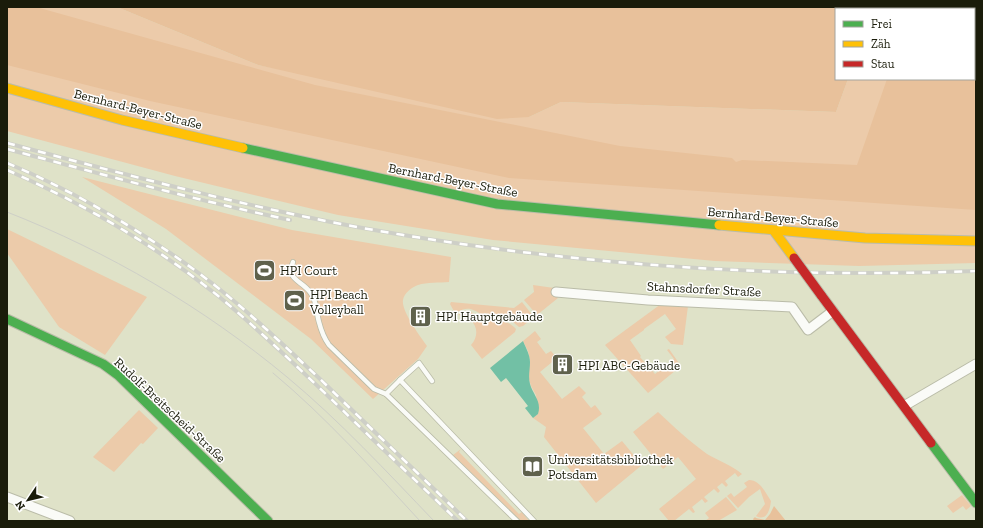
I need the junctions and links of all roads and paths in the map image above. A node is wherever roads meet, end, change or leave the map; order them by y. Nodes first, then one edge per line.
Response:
1 (7, 88) edge
2 (774, 231) junction
3 (976, 241) edge
4 (293, 262) dead end
5 (556, 292) dead end
6 (833, 311) junction
7 (7, 319) edge
8 (976, 364) edge
9 (400, 380) junction
10 (432, 381) dead end
11 (386, 394) junction
12 (904, 406) junction
13 (7, 498) edge
14 (976, 503) edge
15 (70, 521) edge
16 (268, 521) edge
17 (517, 521) edge
18 (534, 521) edge

1 - 2 street, Bernhard-Beyer-Straße
2 - 3 street, Bernhard-Beyer-Straße
2 - 6 street, bridge
4 - 11 lane
5 - 6 street, Stahnsdorfer Straße
6 - 12 street
7 - 16 street, Rudolf-Breitscheid-Straße
8 - 12 street
9 - 10 lane
9 - 11 lane
9 - 18 lane
11 - 17 lane
12 - 14 street
13 - 15 street

